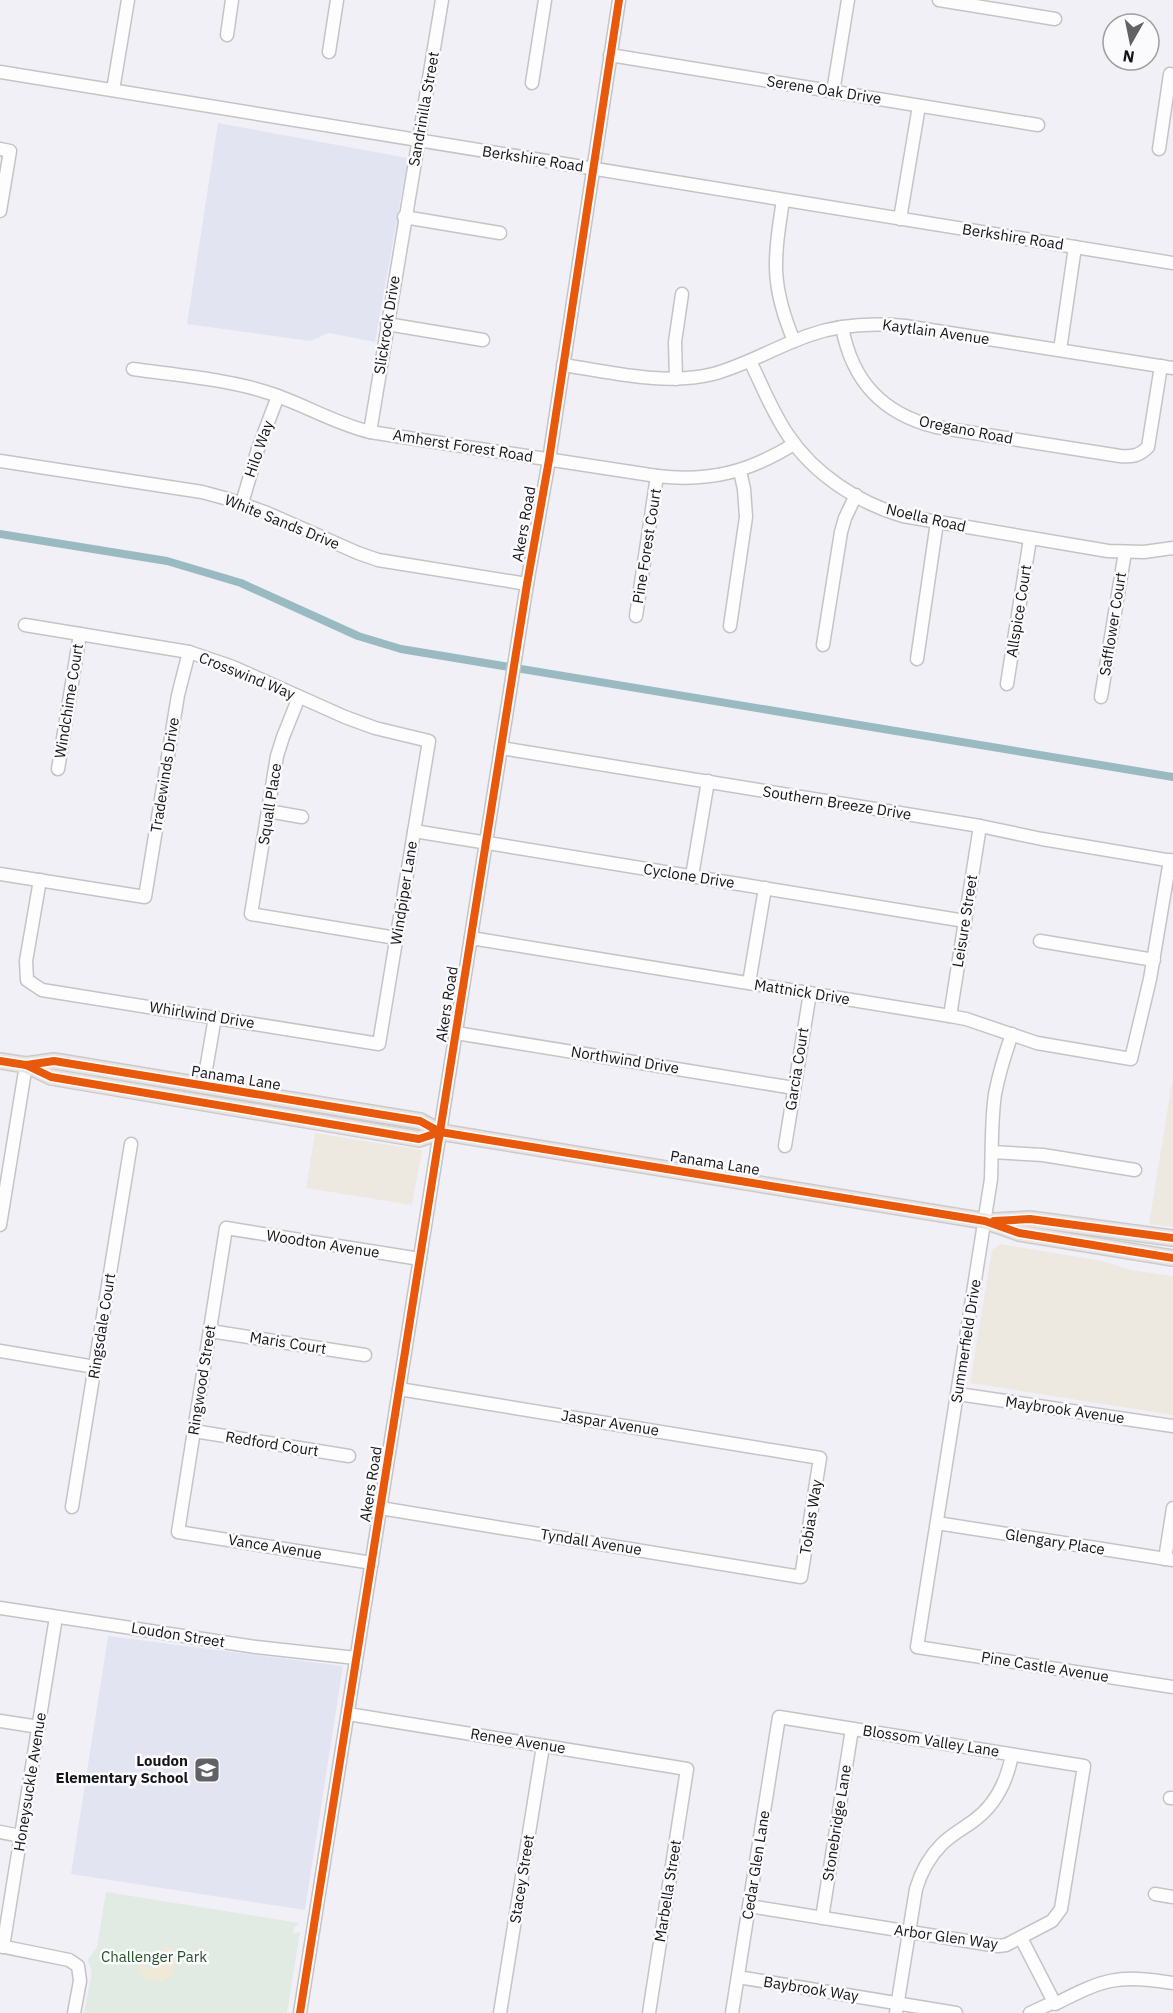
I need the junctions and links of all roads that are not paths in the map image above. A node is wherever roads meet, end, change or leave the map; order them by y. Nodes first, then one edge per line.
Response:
1 (128, 0) edge
2 (232, 0) edge
3 (337, 0) edge
4 (442, 0) edge
5 (545, 0) edge
6 (619, 0) edge
7 (848, 0) edge
8 (939, 0) edge
9 (1055, 19) dead end
10 (226, 35) dead end
11 (329, 52) dead end
12 (610, 55) junction
13 (0, 72) edge
14 (1171, 75) edge
15 (532, 83) dead end
16 (113, 90) junction
17 (833, 92) junction
18 (919, 106) junction
19 (1038, 125) dead end
20 (420, 140) junction
21 (1160, 149) dead end
22 (5, 150) edge
23 (592, 169) junction
24 (783, 200) junction
25 (0, 211) edge
26 (404, 218) junction
27 (900, 219) junction
28 (500, 233) dead end
29 (1075, 247) junction
30 (1173, 263) edge
31 (682, 294) dead end
32 (387, 324) junction
33 (842, 327) junction
34 (483, 340) dead end
35 (794, 341) junction
36 (1060, 350) junction
37 (750, 361) junction
38 (563, 365) junction
39 (1167, 367) edge
40 (133, 369) dead end
41 (676, 379) junction
42 (278, 396) junction
43 (370, 432) junction
44 (794, 444) junction
45 (549, 460) junction
46 (0, 461) edge
47 (740, 471) junction
48 (657, 476) junction
49 (856, 495) junction
50 (242, 503) junction
51 (937, 522) junction
52 (1030, 539) junction
53 (1173, 548) edge
54 (1125, 552) junction
55 (527, 584) junction
56 (636, 616) dead end
57 (25, 625) dead end
58 (730, 626) dead end
59 (80, 634) junction
60 (823, 645) dead end
61 (189, 652) junction
62 (917, 659) dead end
63 (1007, 684) dead end
64 (299, 697) junction
65 (1101, 697) dead end
66 (429, 741) joint
67 (501, 748) junction
68 (58, 769) dead end
69 (708, 782) junction
70 (268, 811) junction
71 (302, 817) dead end
72 (980, 826) junction
73 (414, 831) junction
74 (486, 843) junction
75 (1171, 860) edge
76 (0, 874) edge
77 (692, 876) junction
78 (40, 880) junction
79 (765, 888) junction
80 (965, 921) junction
81 (396, 938) junction
82 (471, 938) junction
83 (1040, 941) dead end
84 (1154, 960) junction
85 (749, 983) junction
86 (810, 993) junction
87 (950, 1016) junction
88 (214, 1017) junction
89 (456, 1033) junction
90 (1012, 1034) junction
91 (379, 1044) joint
92 (0, 1061) edge
93 (26, 1065) junction
94 (203, 1087) junction
95 (794, 1088) junction
96 (134, 1091) junction
97 (440, 1132) junction
98 (130, 1144) dead end
99 (785, 1146) dead end
100 (992, 1152) junction
101 (1135, 1170) dead end
102 (985, 1221) junction
103 (0, 1225) edge
104 (226, 1228) joint
105 (1173, 1238) edge
106 (1132, 1251) junction
107 (1173, 1251) edge
108 (1173, 1258) edge
109 (420, 1259) junction
110 (210, 1331) junction
111 (0, 1351) edge
112 (365, 1355) dead end
113 (95, 1367) junction
114 (399, 1389) junction
115 (958, 1394) junction
116 (1173, 1426) edge
117 (194, 1431) junction
118 (349, 1456) dead end
119 (820, 1458) joint
120 (72, 1508) dead end
121 (380, 1508) junction
122 (1173, 1508) edge
123 (937, 1523) junction
124 (178, 1532) joint
125 (1169, 1560) edge
126 (372, 1563) junction
127 (801, 1577) joint
128 (0, 1608) edge
129 (56, 1617) junction
130 (917, 1647) joint
131 (356, 1658) junction
132 (1173, 1687) edge
133 (348, 1714) junction
134 (779, 1717) joint
135 (0, 1721) edge
136 (39, 1727) junction
137 (852, 1729) junction
138 (543, 1746) junction
139 (1012, 1755) junction
140 (1084, 1766) joint
141 (687, 1769) joint
142 (0, 1832) edge
143 (21, 1836) junction
144 (1155, 1894) dead end
145 (1173, 1897) edge
146 (749, 1906) junction
147 (822, 1918) junction
148 (909, 1932) junction
149 (1021, 1938) junction
150 (2, 1947) edge
151 (738, 1977) junction
152 (1173, 1983) edge
153 (1054, 2002) junction
154 (896, 2008) edge
155 (74, 2013) edge
156 (300, 2013) edge
157 (500, 2013) edge
158 (649, 2013) edge
159 (732, 2013) edge
160 (956, 2013) edge
161 (1030, 2013) edge

1 - 16 street
2 - 10 street
3 - 11 street
4 - 20 street, Sandrinilla Street
5 - 15 street
6 - 12 street, Akers Road
7 - 17 street
8 - 9 street
12 - 17 street, Serene Oak Drive
12 - 23 street, Akers Road
13 - 16 street, Berkshire Road
14 - 21 street
16 - 20 street, Berkshire Road
17 - 18 street, Serene Oak Drive
18 - 19 street, Serene Oak Drive
18 - 27 street
20 - 23 street, Berkshire Road
20 - 26 street, Sandrinilla Street
22 - 25 street
23 - 24 street, Berkshire Road
23 - 38 street, Akers Road
24 - 27 street, Berkshire Road
24 - 35 street
26 - 28 street
26 - 32 street, Slickrock Drive
27 - 29 street, Berkshire Road
29 - 30 street, Berkshire Road
29 - 36 street
31 - 41 street
32 - 34 street
32 - 43 street, Slickrock Drive
33 - 35 street, Kaytlain Avenue
33 - 36 street, Kaytlain Avenue
33 - 39 street, Oregano Road
35 - 37 street, Kaytlain Avenue
36 - 39 street, Kaytlain Avenue
37 - 41 street, Kaytlain Avenue
37 - 44 street, Noella Road
38 - 41 street, Kaytlain Avenue
38 - 45 street, Akers Road
40 - 42 street, Amherst Forest Road
42 - 43 street, Amherst Forest Road
42 - 50 street, Hilo Way
43 - 45 street, Amherst Forest Road
44 - 47 street, Amherst Forest Road
44 - 49 street, Noella Road
45 - 48 street, Amherst Forest Road
45 - 55 street, Akers Road
46 - 50 street, White Sands Drive
47 - 48 street, Amherst Forest Road
47 - 58 street
48 - 56 street, Pine Forest Court
49 - 51 street, Noella Road
49 - 60 street
50 - 55 street, White Sands Drive
51 - 52 street, Noella Road
51 - 62 street
52 - 54 street, Noella Road
52 - 63 street, Allspice Court
53 - 54 street, Noella Road
54 - 65 street, Safflower Court
55 - 67 street, Akers Road
57 - 59 street, Crosswind Way
59 - 61 street, Crosswind Way
59 - 68 street, Windchime Court
61 - 64 street, Crosswind Way
61 - 78 street, Tradewinds Drive
64 - 66 street, Crosswind Way
64 - 70 street, Squall Place
66 - 73 street, Windpiper Lane
67 - 69 street, Southern Breeze Drive
67 - 74 street, Akers Road
69 - 72 street, Southern Breeze Drive
69 - 77 street
70 - 71 street
70 - 81 street, Squall Place
72 - 75 street, Southern Breeze Drive
72 - 80 street, Leisure Street
73 - 74 street, Cyclone Drive
73 - 81 street, Windpiper Lane
74 - 77 street, Cyclone Drive
74 - 82 street, Akers Road
75 - 84 street
76 - 78 street
77 - 79 street, Cyclone Drive
78 - 88 street, Whirlwind Drive
79 - 80 street, Cyclone Drive
79 - 85 street
80 - 87 street, Leisure Street
81 - 91 street, Windpiper Lane
82 - 85 street, Mattnick Drive
82 - 89 street, Akers Road
83 - 84 street
84 - 90 street, Mattnick Drive
85 - 86 street, Mattnick Drive
86 - 87 street, Mattnick Drive
86 - 95 street, Garcia Court
87 - 90 street, Mattnick Drive
88 - 91 street, Whirlwind Drive
88 - 94 street
89 - 95 street, Northwind Drive
89 - 97 street, Akers Road
90 - 100 street, Summerfield Drive
92 - 93 main road, Panama Lane
93 - 94 main road, Panama Lane
93 - 96 main road, Panama Lane
93 - 103 street
94 - 96 main road
94 - 97 main road, Panama Lane
95 - 99 street, Garcia Court
96 - 97 main road, Panama Lane
97 - 102 main road, Panama Lane
97 - 109 street, Akers Road
98 - 113 street, Ringsdale Court
100 - 101 street
100 - 102 street, Summerfield Drive
102 - 105 main road, Panama Lane
102 - 106 main road, Panama Lane
102 - 115 street, Summerfield Drive
104 - 109 street, Woodton Avenue
104 - 110 street, Ringwood Street
106 - 107 main road
106 - 108 main road, Panama Lane
109 - 114 street, Akers Road
110 - 112 street, Maris Court
110 - 117 street, Ringwood Street
111 - 113 street
113 - 120 street, Ringsdale Court
114 - 119 street, Jaspar Avenue
114 - 121 street, Akers Road
115 - 116 street, Maybrook Avenue
115 - 123 street, Summerfield Drive
117 - 118 street, Redford Court
117 - 124 street, Ringwood Street
119 - 127 street, Tobias Way
121 - 126 street, Akers Road
121 - 127 street, Tyndall Avenue
122 - 125 street
123 - 125 street, Glengary Place
123 - 130 street, Summerfield Drive
124 - 126 street, Vance Avenue
126 - 131 street, Akers Road
128 - 129 street, Loudon Street
129 - 131 street, Loudon Street
129 - 136 street, Honeysuckle Avenue
130 - 132 street, Pine Castle Avenue
131 - 133 street, Akers Road
133 - 138 street, Renee Avenue
133 - 156 street, Akers Road
134 - 137 street, Blossom Valley Lane
134 - 146 street, Cedar Glen Lane
135 - 136 street
136 - 143 street, Honeysuckle Avenue
137 - 139 street, Blossom Valley Lane
137 - 147 street, Stonebridge Lane
138 - 141 street, Renee Avenue
138 - 157 street, Stacey Street
139 - 140 street, Blossom Valley Lane
139 - 148 street
140 - 149 street, Arbor Glen Way
141 - 158 street, Marbella Street
142 - 143 street
143 - 150 street, Honeysuckle Avenue
144 - 145 street
146 - 147 street, Arbor Glen Way
146 - 151 street, Cedar Glen Lane
147 - 148 street, Arbor Glen Way
148 - 149 street, Arbor Glen Way
148 - 154 street
149 - 153 street
150 - 155 street
151 - 154 street, Baybrook Way
151 - 159 street, Cedar Glen Lane
152 - 153 street
153 - 161 street
154 - 160 street, Baybrook Way

